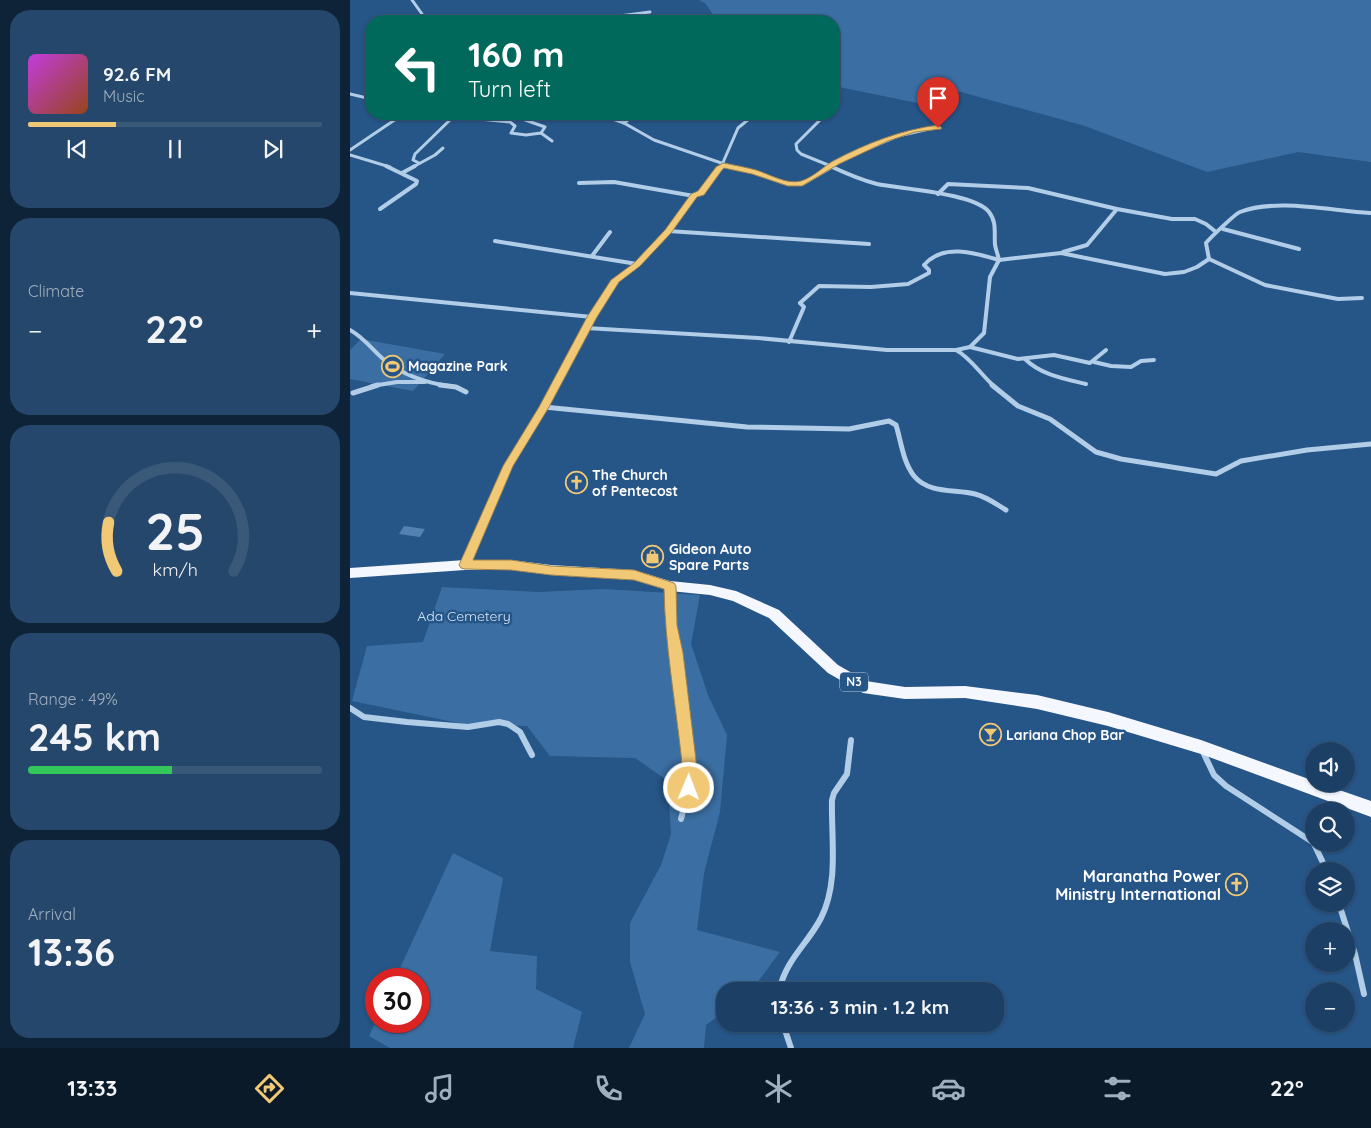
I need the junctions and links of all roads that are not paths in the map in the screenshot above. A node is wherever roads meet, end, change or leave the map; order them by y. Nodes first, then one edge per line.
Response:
1 (412, 0) edge
2 (650, 12) dead end
3 (423, 15) edge
4 (627, 15) edge
5 (350, 94) edge
6 (365, 98) edge
7 (395, 120) edge
8 (450, 120) edge
9 (487, 120) edge
10 (525, 120) edge
11 (616, 120) edge
12 (628, 120) edge
13 (747, 120) edge
14 (820, 120) edge
15 (624, 123) junction
16 (938, 128) dead end
17 (541, 133) junction
18 (552, 141) dead end
19 (443, 148) dead end
20 (350, 150) edge
21 (350, 155) edge
22 (419, 163) junction
23 (723, 165) junction
24 (831, 168) junction
25 (402, 174) junction
26 (579, 183) dead end
27 (938, 194) junction
28 (694, 196) junction
29 (380, 209) dead end
30 (1117, 209) junction
31 (1370, 213) edge
32 (1223, 229) junction
33 (668, 231) junction
34 (610, 232) dead end
35 (1216, 232) junction
36 (495, 241) dead end
37 (869, 244) dead end
38 (1299, 249) dead end
39 (1061, 253) junction
40 (592, 256) junction
41 (1209, 258) junction
42 (999, 260) junction
43 (637, 264) junction
44 (350, 293) edge
45 (1362, 298) dead end
46 (592, 317) junction
47 (586, 328) junction
48 (350, 330) edge
49 (789, 342) junction
50 (970, 347) junction
51 (956, 350) junction
52 (1106, 350) dead end
53 (1025, 359) junction
54 (1154, 360) dead end
55 (1094, 362) junction
56 (428, 383) junction
57 (1086, 384) dead end
58 (466, 392) dead end
59 (353, 393) dead end
60 (544, 407) junction
61 (1371, 444) edge
62 (1006, 510) dead end
63 (465, 565) junction
64 (350, 573) edge
65 (670, 586) junction
66 (350, 708) edge
67 (851, 740) dead end
68 (1201, 747) junction
69 (532, 755) dead end
70 (1371, 809) edge
71 (681, 819) dead end
72 (1305, 838) edge
73 (1342, 912) edge
74 (780, 982) edge
75 (1364, 994) dead end
76 (786, 1032) edge
77 (792, 1048) edge

1 - 3 street
2 - 4 street
5 - 6 street
7 - 20 street
8 - 22 street
9 - 17 street
10 - 17 street
11 - 15 street
12 - 15 street
13 - 23 street
14 - 24 street
15 - 23 street
16 - 24 street
17 - 18 street
19 - 22 street
21 - 25 street
22 - 25 street
23 - 24 street
23 - 28 street
24 - 27 street
25 - 29 street
26 - 28 street
27 - 30 street
27 - 42 street
28 - 33 street
30 - 35 street
30 - 39 street
31 - 32 street
32 - 35 street
32 - 38 street
33 - 37 street
33 - 43 street
34 - 40 street
35 - 41 street
36 - 40 street
39 - 41 street
39 - 42 street
40 - 43 street
41 - 45 street
42 - 49 street
42 - 50 street
43 - 46 street
44 - 46 street
46 - 47 street
47 - 49 street
47 - 60 street
48 - 56 street
49 - 51 street
50 - 51 street
50 - 53 street
51 - 61 street
52 - 55 street
53 - 55 street
53 - 57 street
54 - 55 street
56 - 58 street
56 - 59 street
60 - 62 street
60 - 63 street
63 - 64 main road, N3
63 - 65 main road, N3
65 - 68 main road, N3
65 - 71 street
66 - 69 street
67 - 74 street
68 - 70 main road, N3
68 - 72 street
73 - 75 street
76 - 77 street

